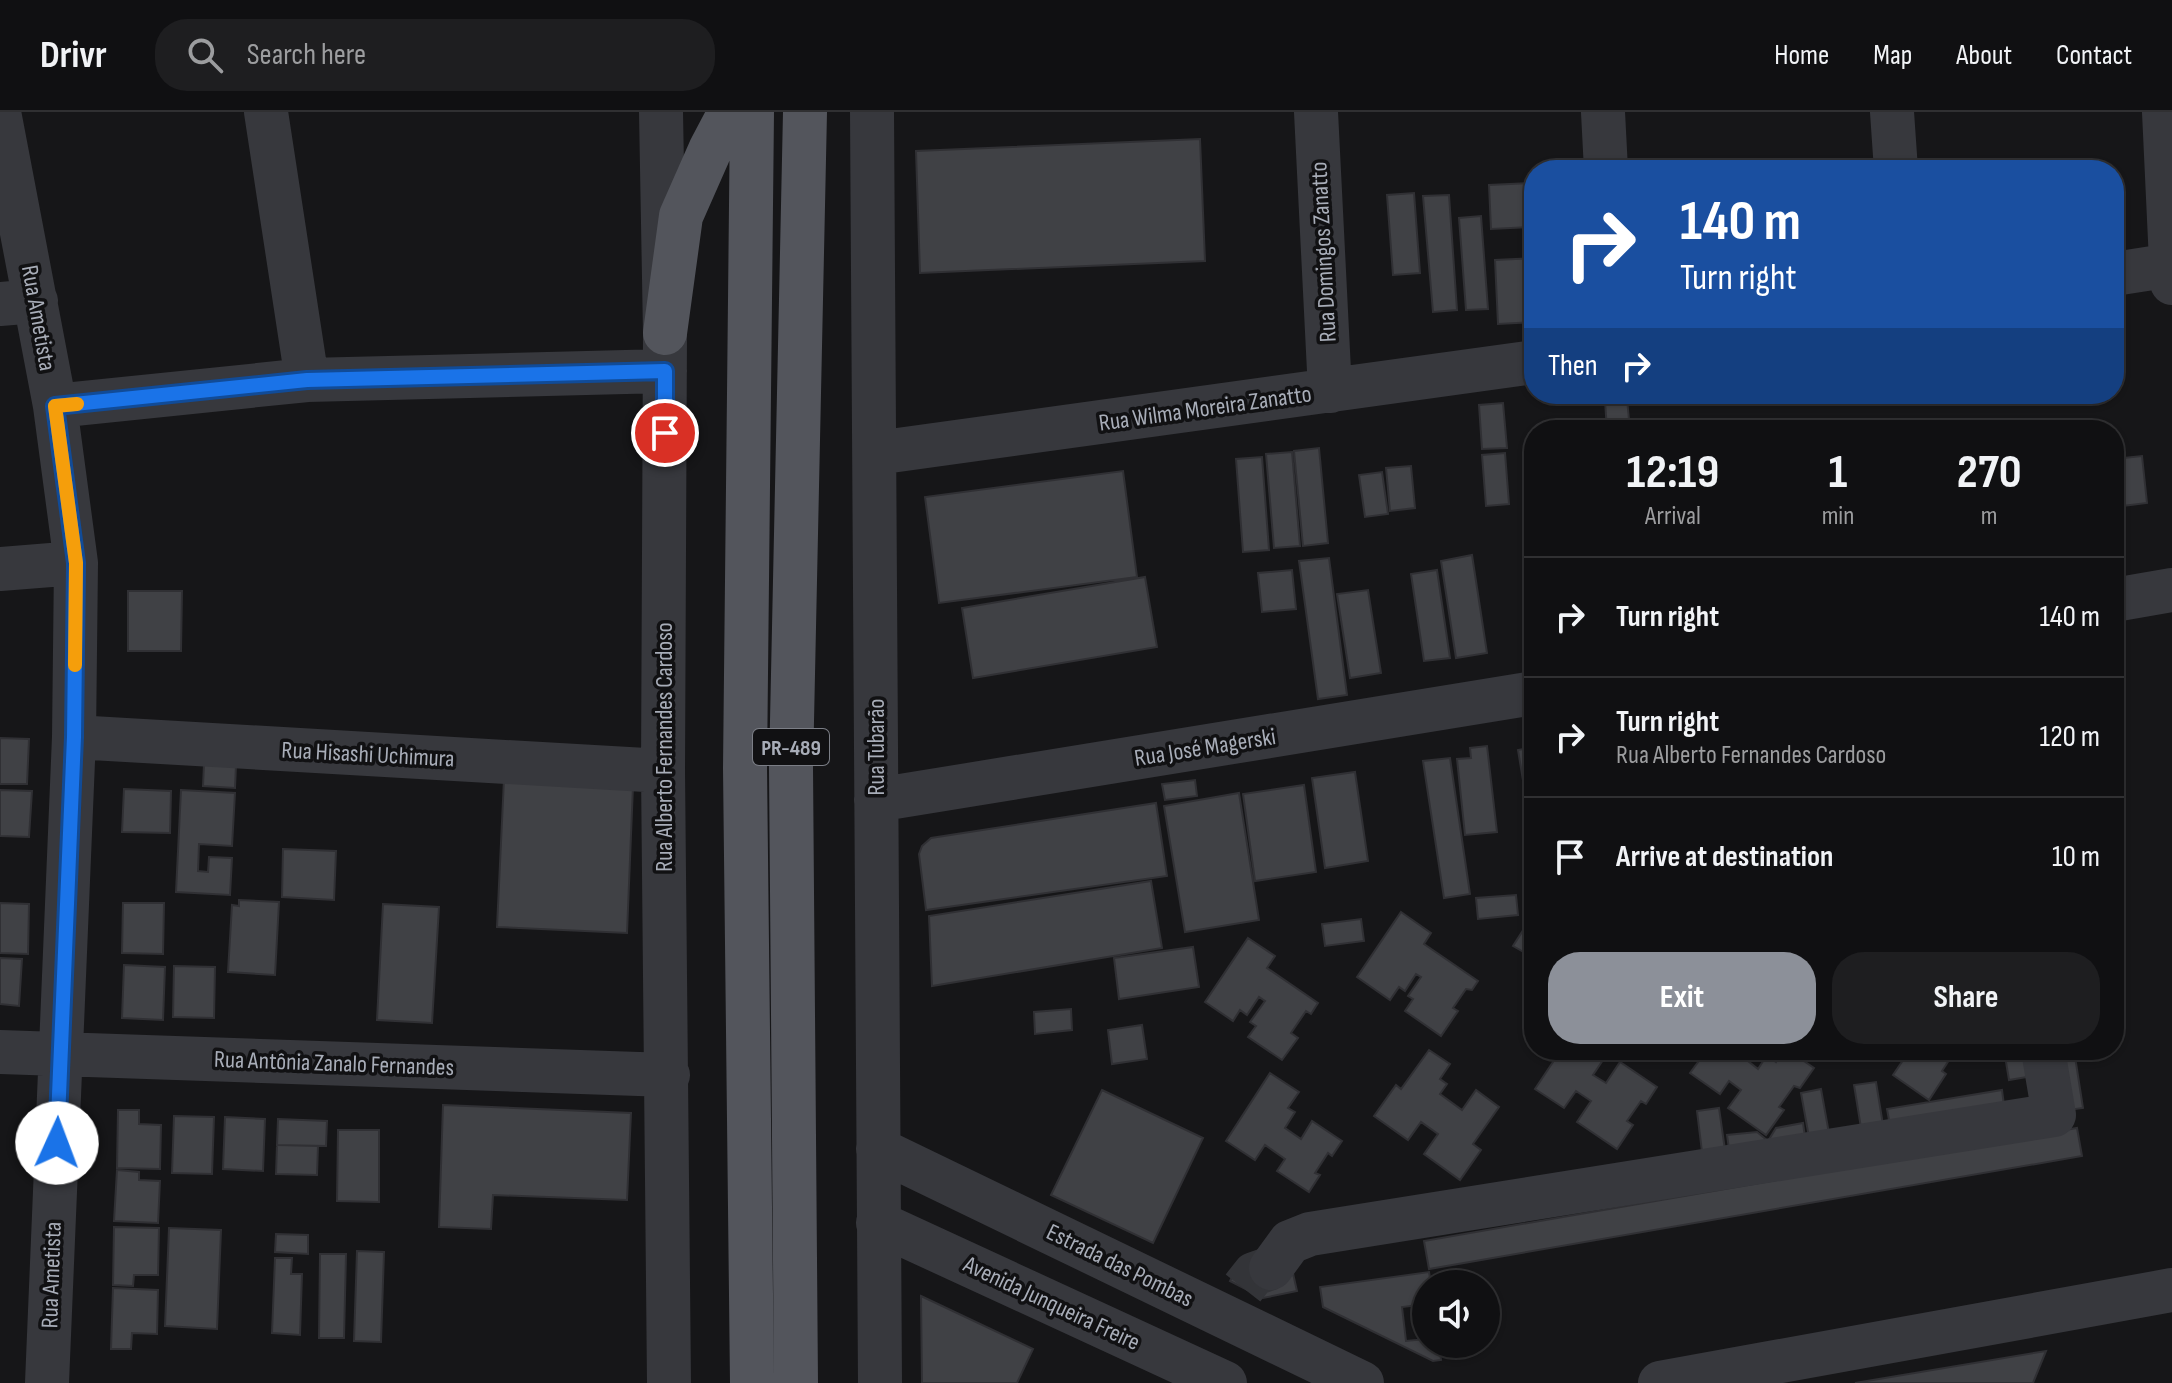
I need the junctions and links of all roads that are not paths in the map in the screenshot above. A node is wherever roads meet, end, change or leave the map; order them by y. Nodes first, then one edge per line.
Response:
1 (266, 112) edge
2 (661, 112) edge
3 (730, 112) edge
4 (752, 112) edge
5 (805, 112) edge
6 (872, 112) edge
7 (1316, 112) edge
8 (1603, 112) edge
9 (1892, 112) edge
10 (2164, 112) edge
11 (0, 117) edge
12 (1605, 160) edge
13 (1895, 160) edge
14 (2171, 271) edge
15 (2124, 273) edge
16 (18, 302) edge
17 (665, 352) junction
18 (1524, 363) edge
19 (307, 380) junction
20 (1330, 391) junction
21 (55, 406) junction
22 (876, 453) junction
23 (76, 563) junction
24 (0, 569) edge
25 (2172, 590) edge
26 (2124, 598) edge
27 (1524, 695) edge
28 (74, 737) junction
29 (663, 771) junction
30 (876, 800) junction
31 (0, 1052) edge
32 (60, 1054) junction
33 (2045, 1060) edge
34 (668, 1075) junction
35 (878, 1149) junction
36 (878, 1223) junction
37 (2172, 1290) edge
38 (1248, 1291) junction
39 (47, 1383) edge
40 (669, 1383) edge
41 (752, 1383) edge
42 (796, 1383) edge
43 (880, 1383) edge
44 (1225, 1383) edge
45 (1362, 1383) edge
46 (1660, 1383) edge

1 - 19 street
2 - 17 street, Rua Alberto Fernandes Cardoso
3 - 17 main road
4 - 41 main road, PR-489 / PR-489
5 - 42 main road, PR-489 / PR-489
6 - 22 street, Rua Tubarão
7 - 20 street, Rua Domingos Zanatto
8 - 12 street
9 - 13 street
10 - 14 street
11 - 16 street, Rua Ametista
14 - 15 street
16 - 21 street, Rua Ametista
17 - 19 street
17 - 29 street, Rua Alberto Fernandes Cardoso
18 - 20 street, Rua Wilma Moreira Zanatto
19 - 21 street
20 - 22 street, Rua Wilma Moreira Zanatto
21 - 23 street, Rua Ametista
22 - 30 street, Rua Tubarão
23 - 24 street
23 - 28 street, Rua Ametista
25 - 26 street
27 - 30 street, Rua José Magerski
28 - 29 street, Rua Hisashi Uchimura
28 - 32 street, Rua Ametista
29 - 34 street, Rua Alberto Fernandes Cardoso
30 - 35 street, Rua Tubarão
31 - 32 street, Rua Antônia Zanalo Fernandes
32 - 34 street, Rua Antônia Zanalo Fernandes
32 - 39 street, Rua Ametista
33 - 38 street
34 - 40 street, Rua Alberto Fernandes Cardoso
35 - 36 street, Rua Tubarão
35 - 38 street, Estrada das Pombas
36 - 43 street, Rua Tubarão
36 - 44 street, Avenida Junqueira Freire
37 - 46 street
38 - 45 street, Estrada das Pombas

